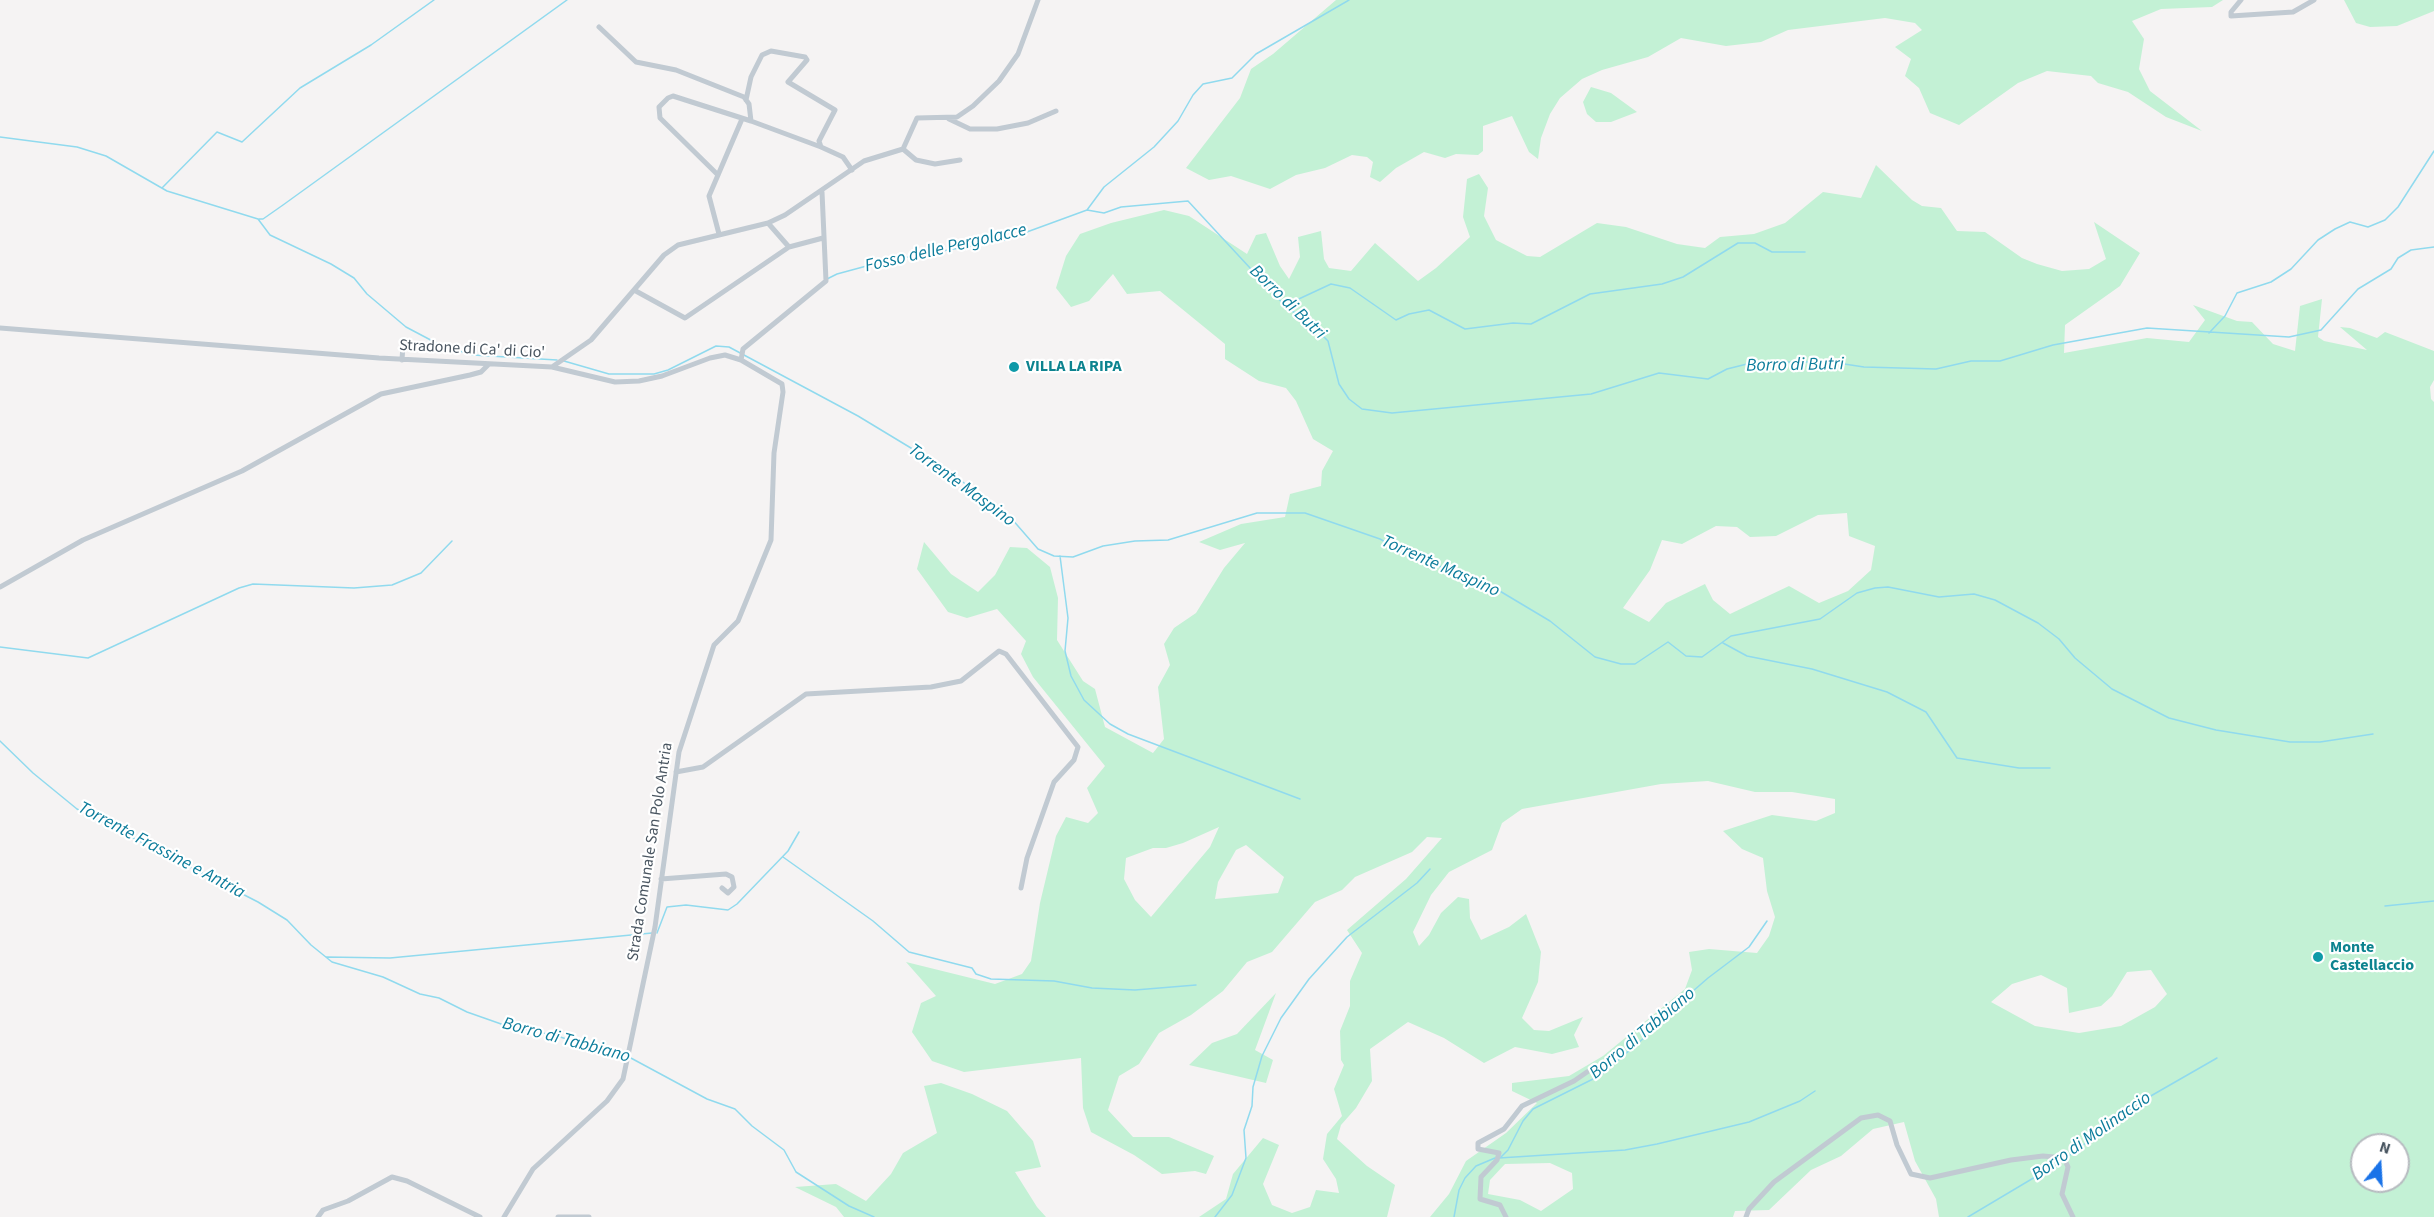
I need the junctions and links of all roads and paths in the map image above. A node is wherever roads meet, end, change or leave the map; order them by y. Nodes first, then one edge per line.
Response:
1 (1038, 0) edge
2 (2241, 0) edge
3 (2314, 0) edge
4 (599, 27) dead end
5 (746, 100) junction
6 (1056, 111) dead end
7 (947, 118) junction
8 (742, 119) junction
9 (751, 121) junction
10 (821, 147) junction
11 (903, 148) junction
12 (960, 160) dead end
13 (852, 170) junction
14 (718, 175) junction
15 (822, 192) junction
16 (768, 222) junction
17 (719, 234) junction
18 (823, 238) junction
19 (789, 247) junction
20 (634, 290) junction
21 (0, 328) edge
22 (403, 345) dead end
23 (402, 360) junction
24 (741, 360) junction
25 (488, 365) junction
26 (552, 368) junction
27 (0, 587) edge
28 (676, 772) junction
29 (661, 879) junction
30 (722, 888) dead end
31 (1021, 888) dead end
32 (1587, 1072) dead end
33 (318, 1217) edge
34 (480, 1217) edge
35 (504, 1217) edge
36 (558, 1217) edge
37 (589, 1217) edge
38 (1506, 1217) edge
39 (1746, 1217) edge
40 (2073, 1217) edge

1 - 7 street
2 - 3 street
4 - 5 street
5 - 9 street
5 - 10 street
6 - 7 street
7 - 11 street
8 - 9 street
8 - 14 street
8 - 14 street
9 - 10 street
10 - 13 street
11 - 12 street
11 - 13 street, Stradone di Ca' di Cio'
13 - 15 street, Stradone di Ca' di Cio'
14 - 17 street
15 - 16 street, Stradone di Ca' di Cio'
15 - 18 street
16 - 17 street, Stradone di Ca' di Cio'
16 - 19 street
17 - 20 street, Stradone di Ca' di Cio'
18 - 19 street
18 - 24 street
19 - 20 street
20 - 26 street, Stradone di Ca' di Cio'
21 - 23 street, Stradone di Ca' di Cio'
22 - 23 street
23 - 25 street, Stradone di Ca' di Cio'
24 - 26 street, Strada Comunale San Polo Antria
24 - 28 street, Strada Comunale San Polo Antria
25 - 26 street, Stradone di Ca' di Cio'
25 - 27 street
28 - 29 street, Strada Comunale San Polo Antria
28 - 31 street
29 - 30 street
29 - 35 street, Strada Comunale San Polo Antria
32 - 38 street
33 - 34 street
36 - 37 street
39 - 40 street

